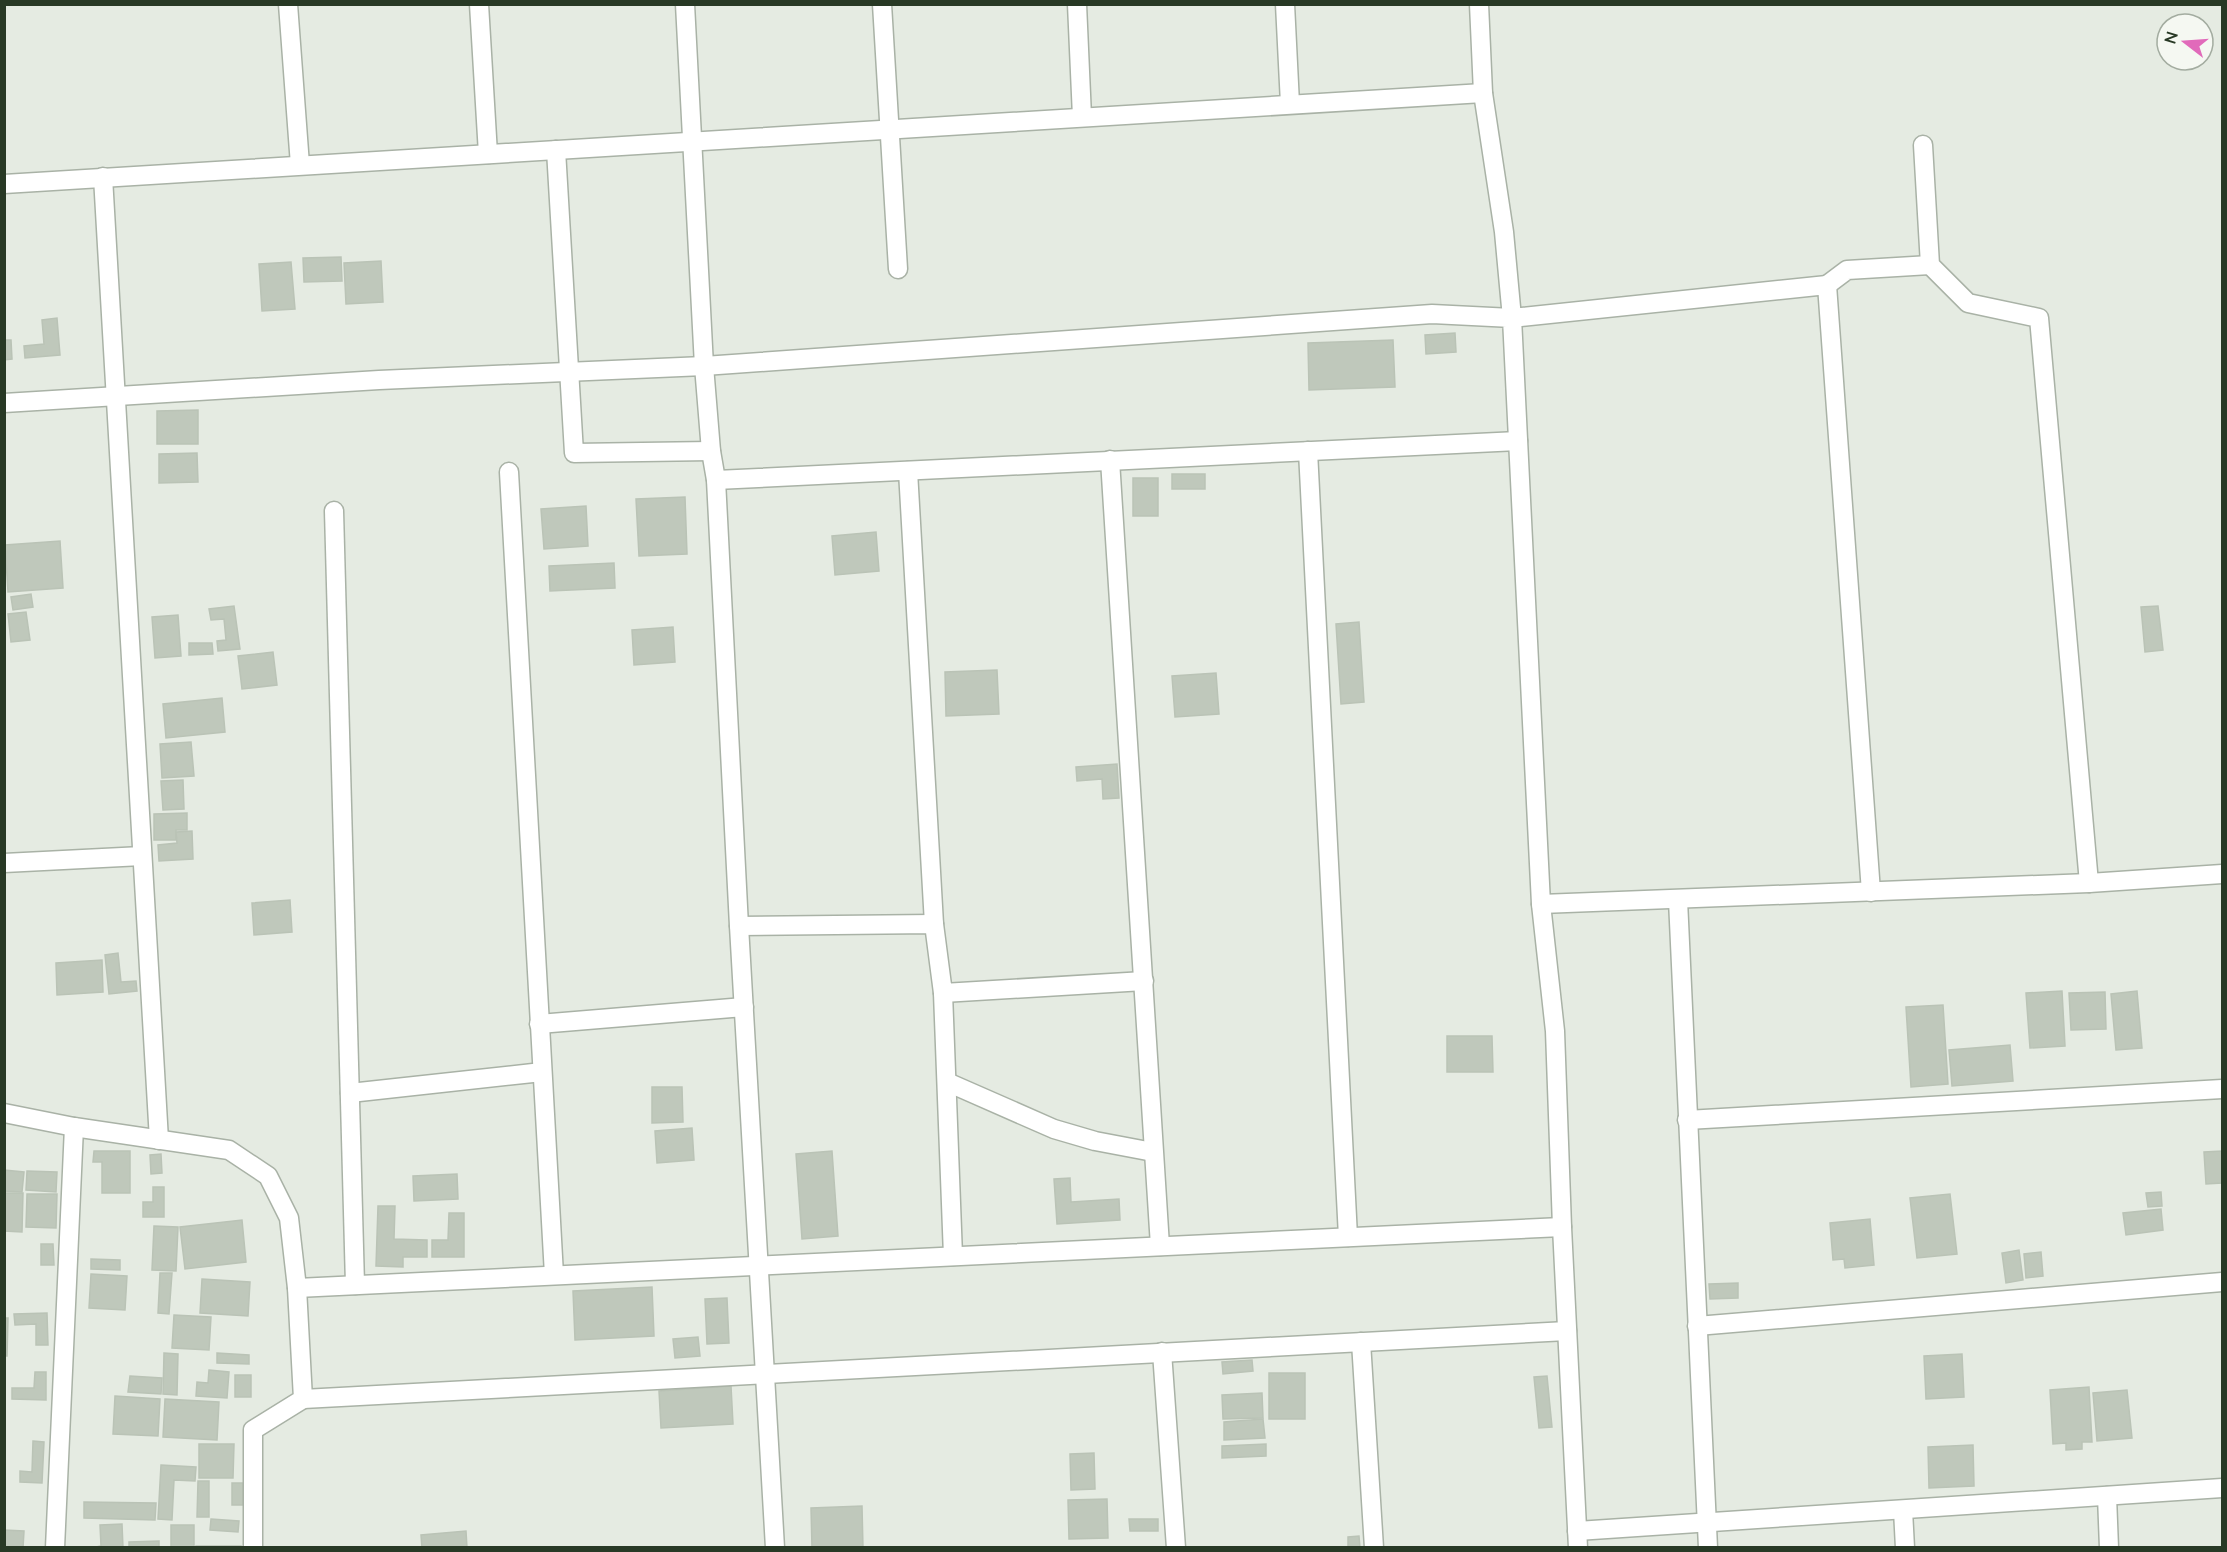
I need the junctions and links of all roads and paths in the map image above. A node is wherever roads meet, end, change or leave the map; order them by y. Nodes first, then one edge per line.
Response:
1 (288, 4) edge
2 (479, 4) edge
3 (685, 4) edge
4 (882, 4) edge
5 (1077, 4) edge
6 (1285, 4) edge
7 (1479, 4) edge
8 (1483, 93) junction
9 (1290, 104) junction
10 (1082, 117) junction
11 (889, 129) junction
12 (692, 141) junction
13 (1923, 145) dead end
14 (556, 150) junction
15 (488, 154) junction
16 (300, 165) junction
17 (103, 177) junction
18 (4, 184) edge
19 (1930, 265) junction
20 (898, 269) dead end
21 (1827, 285) junction
22 (1512, 318) junction
23 (704, 366) junction
24 (568, 372) junction
25 (116, 396) junction
26 (4, 403) edge
27 (1518, 441) junction
28 (711, 451) junction
29 (1308, 451) junction
30 (1110, 460) junction
31 (908, 471) junction
32 (509, 472) dead end
33 (716, 480) junction
34 (334, 511) dead end
35 (142, 856) junction
36 (4, 863) edge
37 (2223, 874) edge
38 (2089, 883) junction
39 (1870, 892) junction
40 (1678, 900) junction
41 (1541, 904) junction
42 (934, 924) junction
43 (739, 926) junction
44 (1144, 981) junction
45 (943, 993) junction
46 (744, 1008) junction
47 (539, 1024) junction
48 (542, 1072) junction
49 (947, 1082) junction
50 (2223, 1089) edge
51 (350, 1094) junction
52 (4, 1113) edge
53 (1687, 1120) junction
54 (74, 1127) junction
55 (159, 1140) junction
56 (1153, 1152) junction
57 (1562, 1227) junction
58 (1348, 1237) junction
59 (1160, 1246) junction
60 (953, 1256) junction
61 (758, 1266) junction
62 (554, 1275) junction
63 (2223, 1282) edge
64 (355, 1285) junction
65 (297, 1288) junction
66 (1697, 1326) junction
67 (1567, 1330) junction
68 (1361, 1342) junction
69 (1162, 1352) junction
70 (764, 1374) junction
71 (303, 1398) junction
72 (2223, 1488) edge
73 (2107, 1496) junction
74 (1903, 1510) junction
75 (1706, 1522) junction
76 (1577, 1539) edge
77 (55, 1548) edge
78 (254, 1548) edge
79 (775, 1548) edge
80 (1176, 1548) edge
81 (1374, 1548) edge
82 (1708, 1548) edge
83 (1905, 1548) edge
84 (2109, 1548) edge

1 - 16 street
2 - 15 street
3 - 12 street
4 - 11 street
5 - 10 street
6 - 9 street
7 - 8 street
8 - 9 street
8 - 22 street
9 - 10 street
10 - 11 street
11 - 12 street
11 - 20 street
12 - 14 street
12 - 23 street
13 - 19 street
14 - 15 street
14 - 24 street
15 - 16 street
16 - 17 street
17 - 18 street
17 - 25 street
19 - 21 street
19 - 38 street
21 - 22 street
21 - 39 street
22 - 23 street
22 - 27 street
23 - 24 street
23 - 28 street
24 - 25 street
24 - 28 street
25 - 26 street
25 - 35 street
27 - 29 street
27 - 41 street
28 - 33 street
29 - 30 street
29 - 58 street
30 - 31 street
30 - 44 street
31 - 33 street
31 - 42 street
32 - 47 street
33 - 43 street
34 - 51 street
35 - 36 street
35 - 55 street
37 - 38 street
38 - 39 street
39 - 40 street
40 - 41 street
40 - 53 street
41 - 57 street
42 - 43 street
42 - 45 street
43 - 46 street
44 - 45 street
44 - 56 street
45 - 49 street
46 - 47 street
46 - 61 street
47 - 48 street
48 - 51 street
48 - 62 street
49 - 56 street
49 - 60 street
50 - 53 street
51 - 64 street
52 - 54 street
53 - 66 street
54 - 55 street
54 - 77 street
55 - 65 street
56 - 59 street
57 - 58 street
57 - 67 street
58 - 59 street
59 - 60 street
60 - 61 street
61 - 62 street
61 - 70 street
62 - 64 street
63 - 66 street
64 - 65 street
65 - 71 street
66 - 75 street
67 - 68 street
67 - 76 street
68 - 69 street
68 - 81 street
69 - 70 street
69 - 80 street
70 - 71 street
70 - 79 street
71 - 78 street
72 - 73 street
73 - 74 street
73 - 84 street
74 - 75 street
74 - 83 street
75 - 76 street
75 - 82 street

